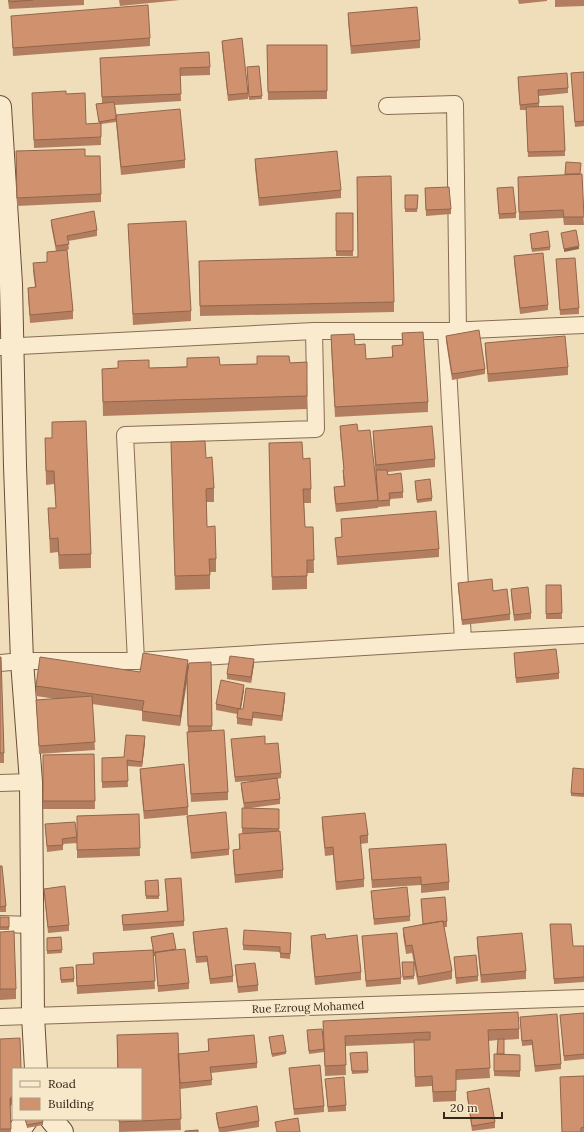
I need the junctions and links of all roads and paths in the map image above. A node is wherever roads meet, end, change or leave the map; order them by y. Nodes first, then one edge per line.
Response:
1 (386, 106) dead end
2 (0, 107) edge
3 (584, 325) edge
4 (452, 330) junction
5 (314, 331) junction
6 (6, 347) edge
7 (584, 635) edge
8 (462, 641) junction
9 (22, 661) junction
10 (136, 662) junction
11 (0, 663) edge
12 (31, 782) junction
13 (0, 783) edge
14 (0, 924) edge
15 (32, 925) junction
16 (584, 998) edge
17 (33, 1016) junction
18 (0, 1017) edge
19 (36, 1068) edge
20 (26, 1120) edge
21 (52, 1120) edge
22 (18, 1132) edge
23 (62, 1132) edge

1 - 4 street
2 - 6 main road
3 - 4 street
4 - 5 street
4 - 8 street
5 - 6 street
5 - 10 street
6 - 9 main road
7 - 8 street
8 - 10 street
9 - 10 street
9 - 11 street
9 - 12 main road
12 - 13 street
12 - 15 main road
14 - 15 street
15 - 17 main road
16 - 17 street, Rue Ezroug Mohamed
17 - 18 street, Rue Ezroug Mohamed
17 - 19 main road
20 - 22 main road
21 - 23 main road

